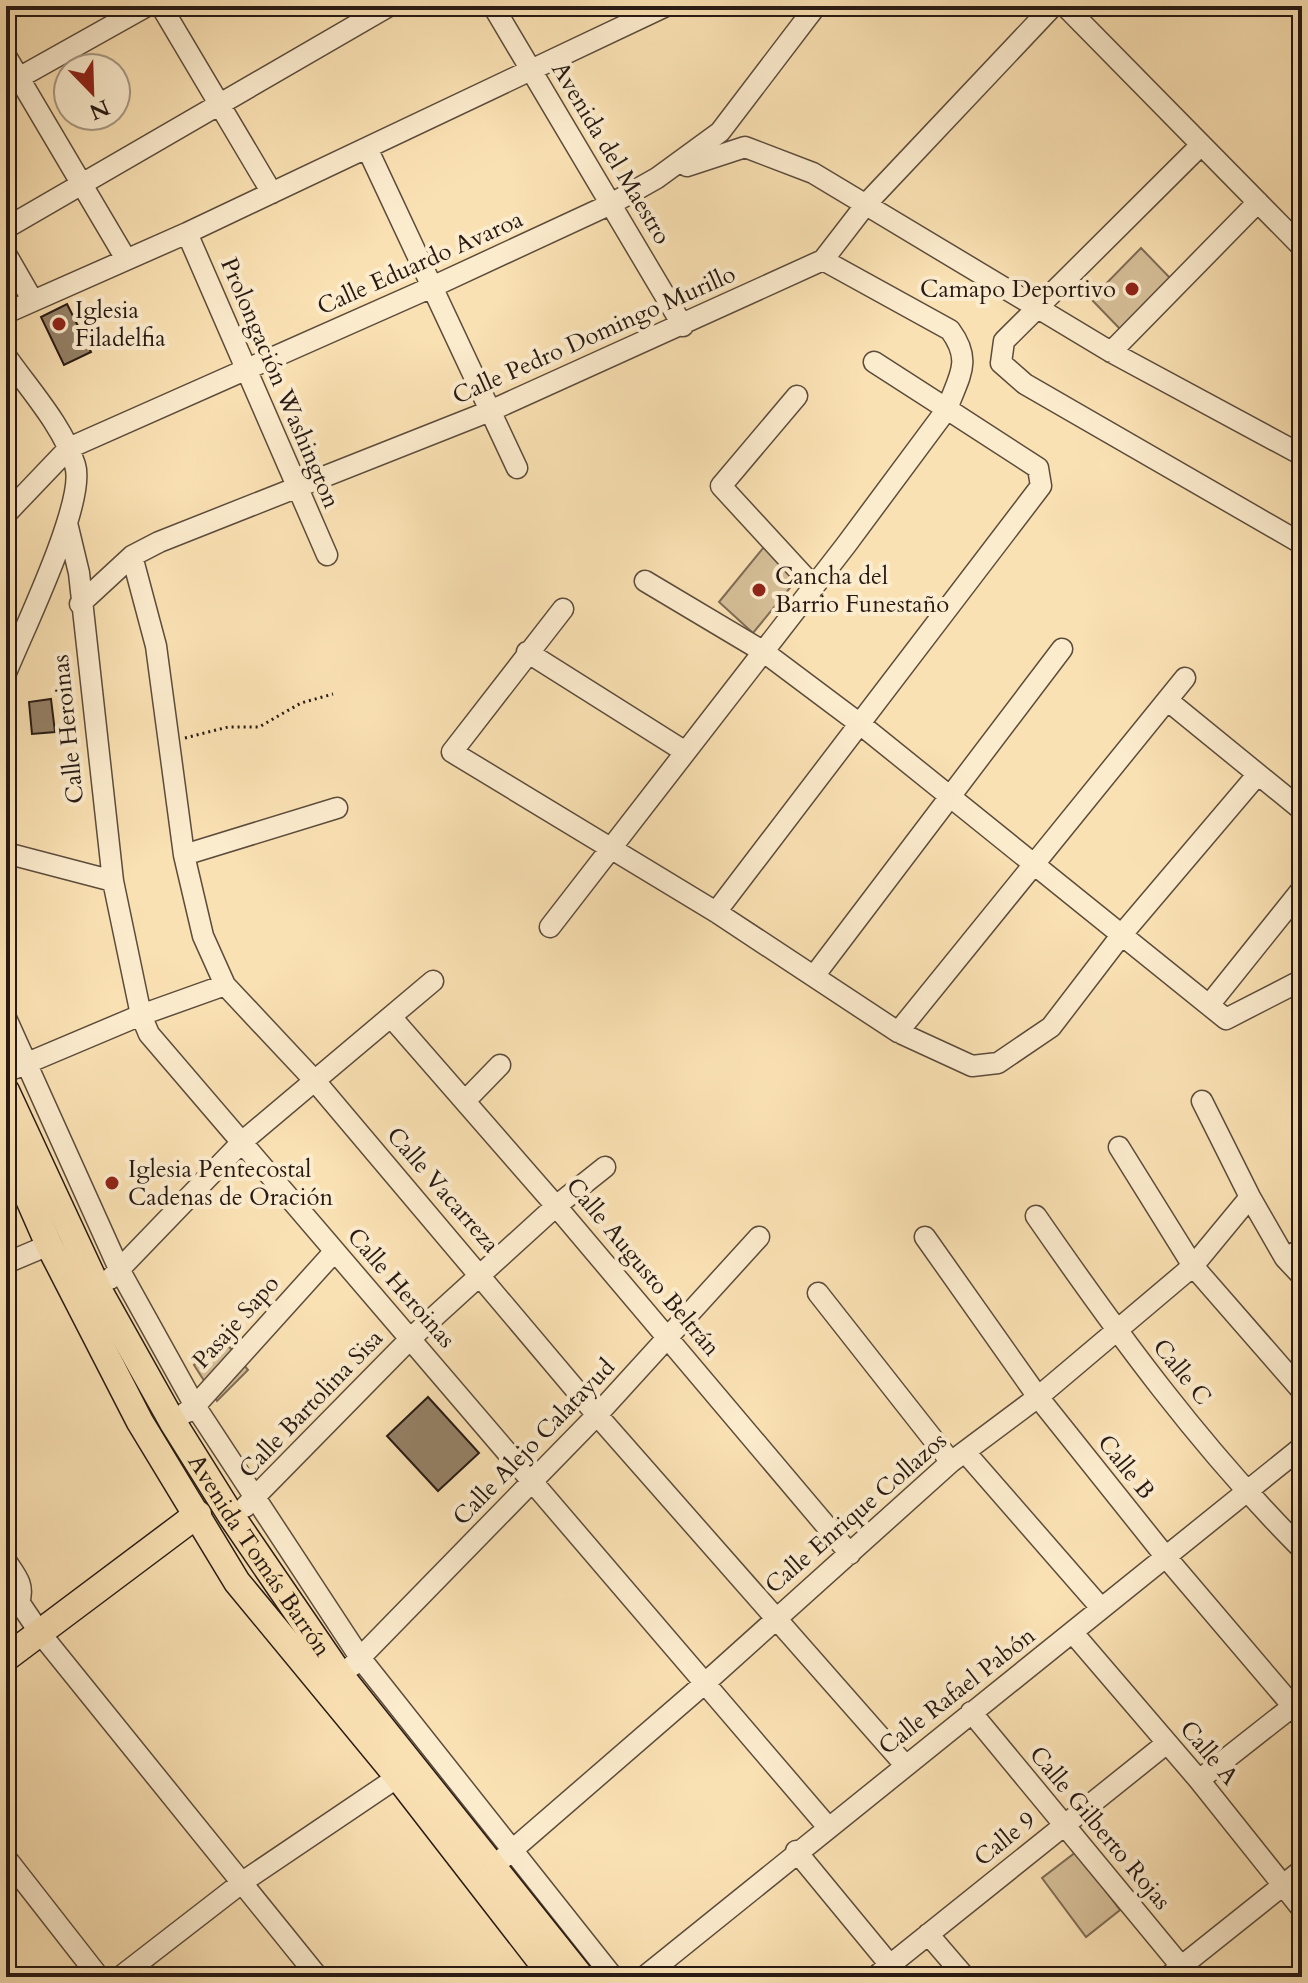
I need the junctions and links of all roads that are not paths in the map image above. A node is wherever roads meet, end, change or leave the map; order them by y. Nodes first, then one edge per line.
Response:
1 (147, 6) edge
2 (161, 6) edge
3 (389, 6) edge
4 (493, 6) edge
5 (666, 6) edge
6 (816, 6) edge
7 (1053, 6) edge
8 (1065, 6) edge
9 (6, 56) edge
10 (532, 70) junction
11 (12, 81) edge
12 (221, 106) junction
13 (1201, 145) junction
14 (367, 148) junction
15 (661, 175) junction
16 (82, 184) junction
17 (272, 193) junction
18 (1258, 202) junction
19 (867, 203) junction
20 (611, 204) junction
21 (6, 228) edge
22 (187, 233) junction
23 (1302, 247) edge
24 (6, 254) edge
25 (126, 259) junction
26 (823, 260) junction
27 (432, 287) junction
28 (33, 301) junction
29 (1037, 306) junction
30 (6, 313) edge
31 (683, 326) junction
32 (1111, 352) junction
33 (6, 356) edge
34 (874, 362) dead end
35 (246, 370) junction
36 (797, 396) dead end
37 (947, 409) junction
38 (490, 411) junction
39 (69, 448) junction
40 (1302, 455) edge
41 (517, 468) dead end
42 (297, 488) junction
43 (6, 514) edge
44 (67, 523) junction
45 (1299, 542) dead end
46 (327, 555) dead end
47 (132, 556) junction
48 (645, 581) dead end
49 (814, 587) junction
50 (80, 604) junction
51 (563, 609) dead end
52 (1062, 649) dead end
53 (527, 652) junction
54 (764, 652) junction
55 (6, 673) edge
56 (1185, 678) dead end
57 (1167, 700) junction
58 (860, 724) junction
59 (684, 751) junction
60 (1258, 774) junction
61 (949, 797) junction
62 (337, 808) dead end
63 (1302, 810) edge
64 (610, 848) junction
65 (6, 853) edge
66 (184, 855) junction
67 (1036, 864) junction
68 (113, 881) junction
69 (1302, 889) edge
70 (716, 912) junction
71 (550, 927) dead end
72 (1123, 933) junction
73 (814, 976) junction
74 (1302, 980) edge
75 (433, 981) dead end
76 (225, 985) junction
77 (1209, 1005) junction
78 (141, 1015) junction
79 (6, 1018) edge
80 (392, 1018) junction
81 (898, 1032) junction
82 (26, 1062) junction
83 (500, 1065) dead end
84 (6, 1072) edge
85 (315, 1081) junction
86 (6, 1091) edge
87 (466, 1100) junction
88 (1202, 1101) dead end
89 (243, 1141) junction
90 (6, 1147) edge
91 (1119, 1147) dead end
92 (605, 1167) dead end
93 (1250, 1197) junction
94 (556, 1206) junction
95 (1036, 1216) dead end
96 (759, 1237) dead end
97 (925, 1237) dead end
98 (49, 1245) junction
99 (334, 1252) junction
100 (1294, 1253) edge
101 (6, 1263) edge
102 (1193, 1266) junction
103 (120, 1271) junction
104 (480, 1273) junction
105 (1302, 1276) edge
106 (98, 1289) junction
107 (818, 1293) dead end
108 (1115, 1330) junction
109 (411, 1338) junction
110 (669, 1338) junction
111 (1302, 1391) edge
112 (1038, 1397) junction
113 (195, 1406) junction
114 (597, 1415) junction
115 (172, 1421) junction
116 (1302, 1447) edge
117 (958, 1457) junction
118 (533, 1482) junction
119 (1245, 1491) junction
120 (255, 1500) junction
121 (198, 1514) junction
122 (232, 1517) junction
123 (1302, 1549) edge
124 (850, 1554) junction
125 (1165, 1556) junction
126 (6, 1561) edge
127 (12, 1604) edge
128 (1101, 1608) junction
129 (777, 1616) junction
130 (40, 1633) junction
131 (1073, 1633) junction
132 (6, 1658) edge
133 (361, 1659) junction
134 (340, 1675) junction
135 (704, 1684) junction
136 (1299, 1707) edge
137 (971, 1712) junction
138 (1167, 1743) junction
139 (905, 1765) junction
140 (398, 1777) junction
141 (1199, 1780) junction
142 (827, 1826) junction
143 (1063, 1826) junction
144 (796, 1851) junction
145 (6, 1858) edge
146 (502, 1859) junction
147 (1302, 1870) edge
148 (244, 1881) junction
149 (1282, 1886) junction
150 (1302, 1909) edge
151 (928, 1934) junction
152 (882, 1971) edge
153 (1180, 1974) edge
154 (99, 1977) edge
155 (120, 1977) edge
156 (318, 1977) edge
157 (553, 1977) edge
158 (581, 1977) edge
159 (613, 1977) edge
160 (644, 1977) edge
161 (965, 1977) edge

1 - 11 street
2 - 12 street
3 - 12 street
4 - 10 street, Avenida del Maestro
5 - 10 street
6 - 15 street, Calle Eduardo Avaroa
7 - 19 street, Calle Pedro Domingo Murillo
8 - 13 street
9 - 11 street
10 - 14 street
10 - 20 street, Avenida del Maestro
11 - 16 street
12 - 16 street
12 - 17 street
13 - 18 street
13 - 29 street
14 - 17 street
14 - 27 street
15 - 19 street
15 - 20 street, Calle Eduardo Avaroa
16 - 21 street
16 - 25 street
17 - 22 street
18 - 23 street
18 - 32 street
19 - 26 street, Calle Pedro Domingo Murillo
19 - 29 street
20 - 27 street, Calle Eduardo Avaroa
20 - 31 street, Avenida del Maestro
22 - 25 street
22 - 35 street, Prolongación Washington
24 - 28 street
25 - 28 street
26 - 31 street, Calle Pedro Domingo Murillo
26 - 37 street
27 - 35 street, Calle Eduardo Avaroa
27 - 38 street
28 - 30 street
29 - 32 street
29 - 45 street
31 - 38 street, Calle Pedro Domingo Murillo
32 - 40 street
33 - 39 street
34 - 37 street
35 - 39 street, Calle Eduardo Avaroa
35 - 42 street, Prolongación Washington
36 - 49 street
37 - 49 street
37 - 58 street
38 - 41 street
38 - 42 street, Calle Pedro Domingo Murillo
39 - 43 street, Calle Eduardo Avaroa
39 - 44 street
42 - 46 street, Prolongación Washington
42 - 47 street, Calle Pedro Domingo Murillo
44 - 50 street, Calle Heroinas
44 - 55 street
47 - 50 street, Calle Pedro Domingo Murillo
47 - 66 street, Calle Vacarreza
48 - 54 street
49 - 54 street
50 - 68 street, Calle Heroinas
51 - 53 street
52 - 61 street
53 - 59 street
53 - 64 street
54 - 58 street
54 - 59 street
56 - 57 street
57 - 60 street
57 - 67 street
58 - 61 street
58 - 70 street
59 - 64 street
60 - 63 street
60 - 72 street
61 - 67 street
61 - 73 street
62 - 66 street
64 - 70 street
64 - 71 street
65 - 68 street
66 - 76 street, Calle Vacarreza
67 - 72 street
67 - 81 street
68 - 78 street, Calle Heroinas
69 - 77 street
70 - 73 street
72 - 77 street
72 - 81 street
73 - 81 street
74 - 77 street
75 - 80 street
76 - 78 street
76 - 85 street, Calle Vacarreza
78 - 82 street
78 - 89 street, Calle Heroinas
79 - 82 street
80 - 85 street
80 - 87 street, Calle Augusto Beltrán
82 - 84 street
82 - 103 street
83 - 87 street
85 - 89 street
85 - 104 street, Calle Vacarreza
86 - 106 main road, Avenida Tomás Barrón
87 - 94 street, Calle Augusto Beltrán
88 - 93 street
89 - 99 street, Calle Heroinas
89 - 103 street
90 - 98 main road, Avenida Tomás Barrón
91 - 102 street
92 - 94 street, Calle Bartolina Sisa
93 - 100 street
93 - 102 street, Calle Enrique Collazos
94 - 104 street, Calle Bartolina Sisa
94 - 110 street, Calle Augusto Beltrán
95 - 108 street, Calle C
96 - 110 street, Calle Alejo Calatayud
97 - 112 street, Calle B
98 - 101 street
98 - 121 main road, Avenida Tomás Barrón
99 - 109 street, Calle Heroinas
99 - 113 street, Pasaje Sapo
100 - 105 street
102 - 108 street, Calle Enrique Collazos
102 - 111 street
103 - 106 street
103 - 113 street
104 - 109 street, Calle Bartolina Sisa
104 - 114 street, Calle Vacarreza
106 - 115 main road, Avenida Tomás Barrón
107 - 117 street
108 - 112 street, Calle Enrique Collazos
108 - 119 street, Calle C
109 - 118 street, Calle Heroinas
109 - 120 street, Calle Bartolina Sisa
110 - 114 street, Calle Alejo Calatayud
110 - 124 street, Calle Augusto Beltrán
112 - 117 street, Calle Enrique Collazos
112 - 125 street, Calle B
113 - 115 street, Pasaje Sapo
113 - 120 street
114 - 118 street, Calle Alejo Calatayud
114 - 129 street, Calle Vacarreza
115 - 122 main road, Avenida Tomás Barrón
116 - 119 street, Calle Rafael Pabón
117 - 124 street, Calle Enrique Collazos
117 - 128 street
118 - 133 street, Calle Alejo Calatayud
118 - 135 street, Calle Heroinas
119 - 123 street, Calle C
119 - 125 street, Calle Rafael Pabón
120 - 122 street, Calle Bartolina Sisa
120 - 133 street
121 - 130 main road
121 - 140 main road, Avenida Tomás Barrón
122 - 134 main road, Avenida Tomás Barrón
124 - 129 street, Calle Enrique Collazos
125 - 128 street, Calle Rafael Pabón
125 - 136 street, Calle B
126 - 127 street
127 - 130 street
128 - 131 street, Calle Rafael Pabón
129 - 135 street, Calle Enrique Collazos
129 - 139 street, Calle Vacarreza
130 - 132 main road
130 - 148 street
131 - 137 street, Calle Rafael Pabón
131 - 138 street, Calle A
133 - 134 street, Calle Alejo Calatayud
133 - 146 street
134 - 146 main road, Avenida Tomás Barrón
135 - 142 street, Calle Heroinas
135 - 146 street, Calle Enrique Collazos
136 - 141 street
137 - 139 street, Calle Rafael Pabón
137 - 143 street, Calle Gilberto Rojas
138 - 141 street, Calle A
138 - 143 street, Calle 9
139 - 142 street, Calle Rafael Pabón
140 - 148 street
140 - 157 main road, Avenida Tomás Barrón
141 - 149 street, Calle A
142 - 144 street, Calle Rafael Pabón
143 - 151 street, Calle 9
143 - 153 street, Calle Gilberto Rojas
144 - 152 street
144 - 160 street, Calle Rafael Pabón
145 - 154 street
146 - 158 main road, Avenida Tomás Barrón
146 - 159 street
147 - 149 street
148 - 155 street
148 - 156 street
149 - 150 street, Calle A
149 - 153 street
151 - 152 street, Calle 9
151 - 161 street

